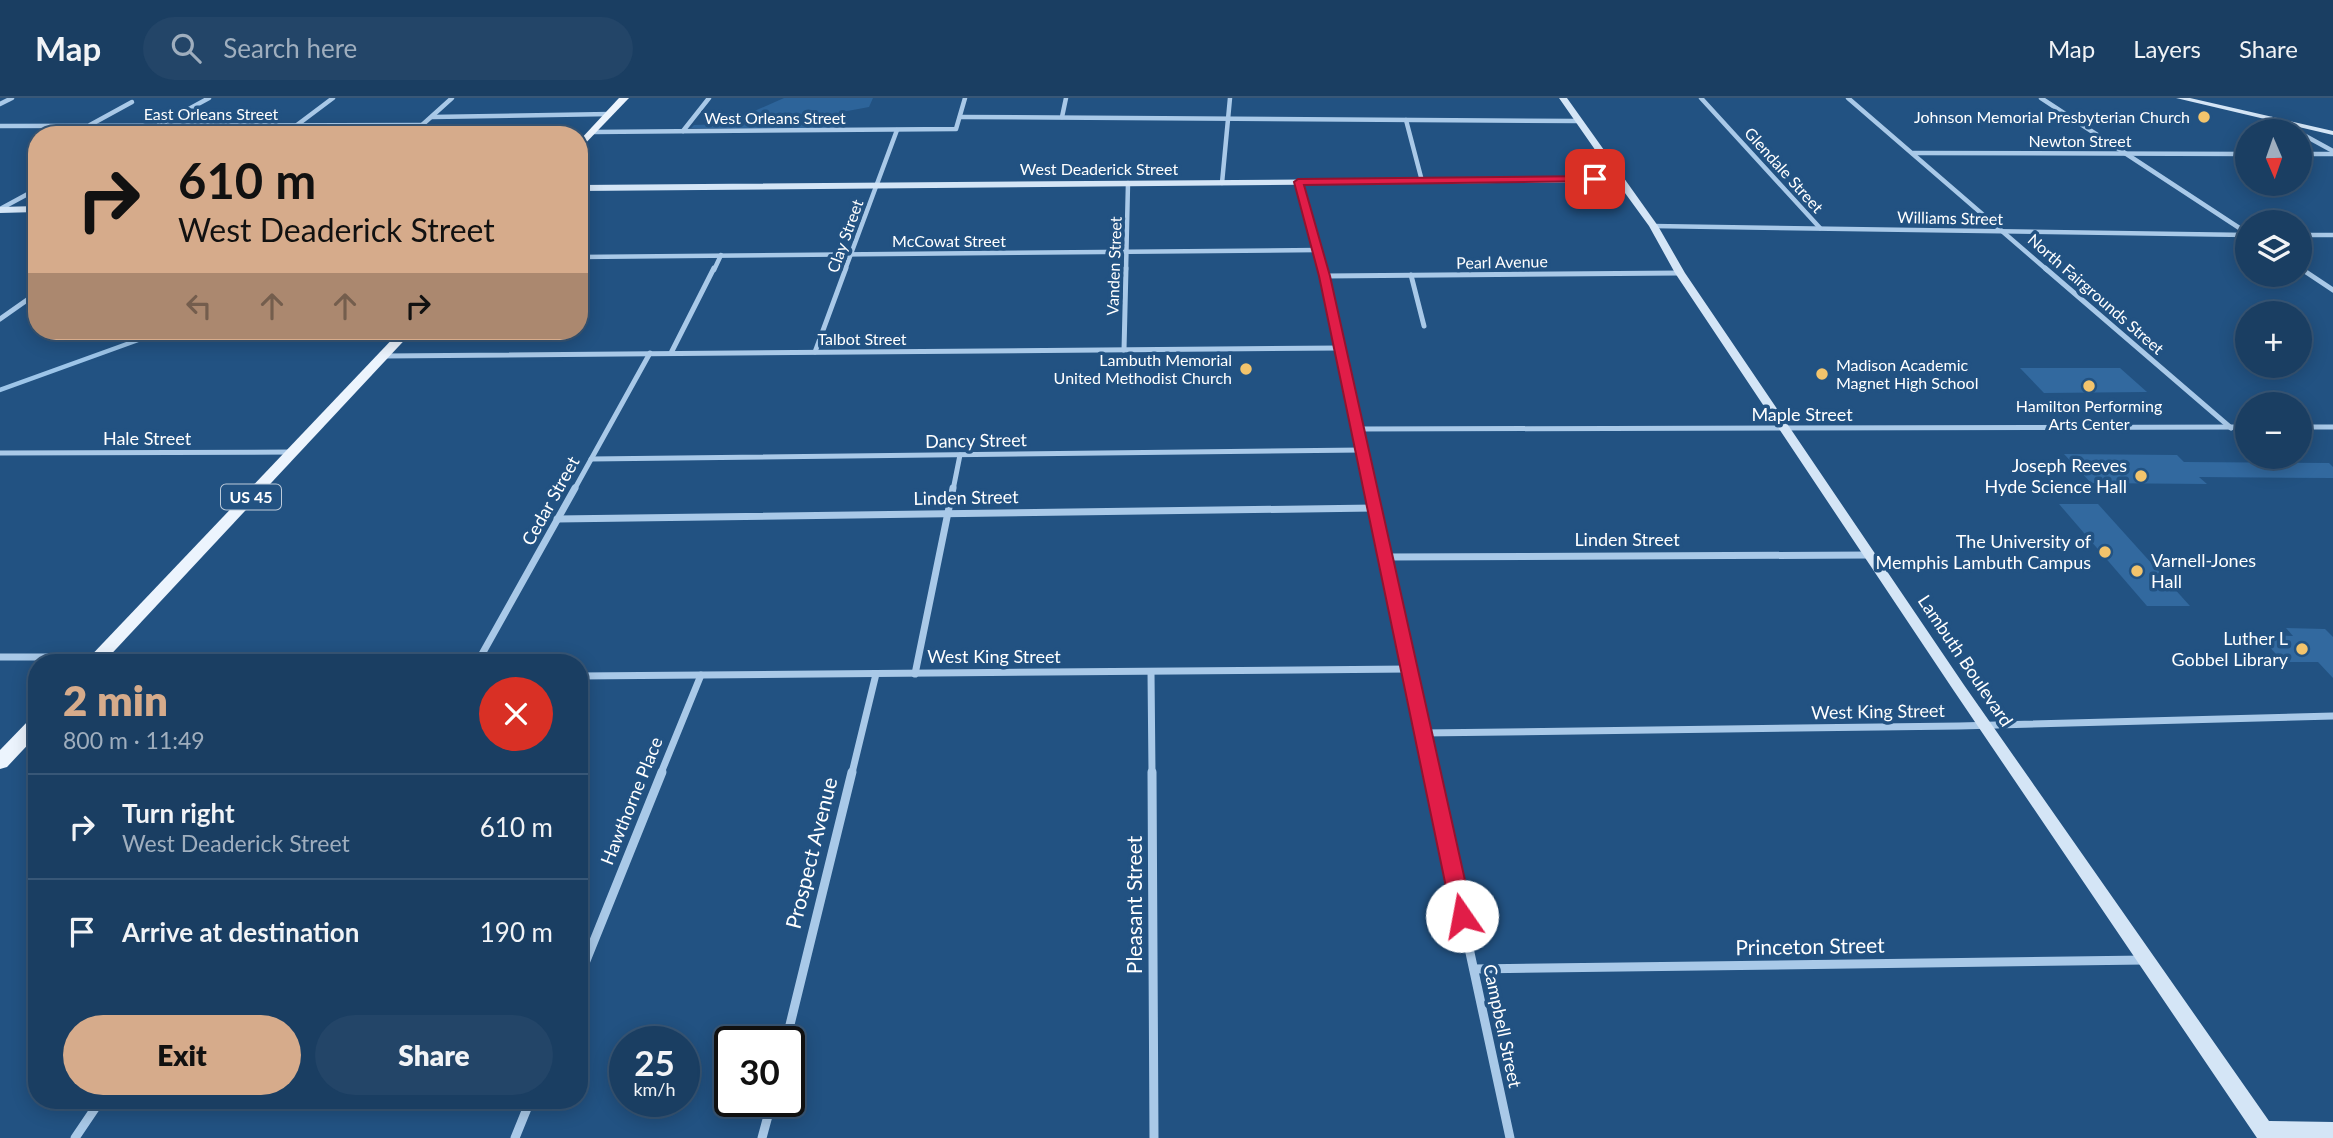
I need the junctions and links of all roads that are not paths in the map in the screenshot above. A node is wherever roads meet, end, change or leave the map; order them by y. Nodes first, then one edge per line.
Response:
1 (12, 98) edge
2 (209, 98) edge
3 (333, 98) edge
4 (452, 98) edge
5 (624, 98) edge
6 (709, 98) edge
7 (965, 98) edge
8 (1066, 98) edge
9 (1230, 98) edge
10 (1563, 98) edge
11 (1701, 98) edge
12 (1848, 98) edge
13 (2042, 98) edge
14 (2180, 98) edge
15 (132, 102) dead end
16 (0, 104) edge
17 (610, 114) junction
18 (432, 117) junction
19 (960, 117) junction
20 (1062, 117) junction
21 (1228, 119) junction
22 (2272, 119) edge
23 (1406, 120) junction
24 (1579, 121) junction
25 (296, 125) junction
26 (423, 125) joint
27 (0, 126) edge
28 (87, 126) junction
29 (158, 126) junction
30 (243, 126) joint
31 (2312, 128) edge
32 (897, 130) junction
33 (684, 131) junction
34 (593, 132) junction
35 (2333, 133) edge
36 (588, 137) edge
37 (2312, 140) edge
38 (2333, 152) edge
39 (1912, 153) junction
40 (2312, 153) edge
41 (2126, 154) junction
42 (2235, 154) edge
43 (1619, 179) junction
44 (1422, 181) junction
45 (1298, 182) junction
46 (1128, 183) junction
47 (1222, 183) junction
48 (877, 184) junction
49 (588, 188) edge
50 (28, 194) edge
51 (0, 209) edge
52 (28, 209) edge
53 (1653, 226) junction
54 (2235, 226) edge
55 (1820, 228) junction
56 (2006, 232) junction
57 (2235, 234) edge
58 (2312, 235) edge
59 (2333, 235) edge
60 (1318, 250) junction
61 (1126, 252) junction
62 (851, 254) junction
63 (721, 256) junction
64 (588, 257) edge
65 (1680, 273) junction
66 (1411, 275) junction
67 (1325, 276) junction
68 (2312, 276) edge
69 (2333, 290) edge
70 (28, 299) edge
71 (0, 319) edge
72 (1424, 326) dead end
73 (399, 340) edge
74 (1340, 348) junction
75 (1124, 350) junction
76 (815, 352) junction
77 (650, 353) junction
78 (671, 353) junction
79 (384, 356) junction
80 (2312, 427) edge
81 (2333, 427) edge
82 (1786, 428) junction
83 (2231, 428) junction
84 (2235, 428) edge
85 (1358, 429) junction
86 (1362, 450) junction
87 (0, 453) edge
88 (293, 453) junction
89 (960, 455) junction
90 (590, 459) junction
91 (1374, 508) junction
92 (949, 514) junction
93 (557, 519) junction
94 (1869, 555) junction
95 (1385, 557) junction
96 (103, 654) edge
97 (482, 654) edge
98 (0, 657) edge
99 (28, 658) edge
100 (1409, 669) junction
101 (1151, 672) junction
102 (876, 674) junction
103 (915, 674) junction
104 (701, 675) junction
105 (588, 676) edge
106 (2333, 716) edge
107 (1984, 724) junction
108 (28, 732) edge
109 (1423, 733) junction
110 (0, 762) edge
111 (588, 956) edge
112 (2148, 960) junction
113 (1474, 969) junction
114 (790, 1026) edge
115 (95, 1109) edge
116 (527, 1109) edge
117 (768, 1117) edge
118 (2333, 1131) edge
119 (2267, 1134) edge
120 (75, 1138) edge
121 (515, 1138) edge
122 (762, 1138) edge
123 (1154, 1138) edge
124 (1510, 1138) edge

1 - 16 street
2 - 29 street
3 - 25 street
4 - 18 street
5 - 17 main road
6 - 33 street
7 - 19 street
8 - 20 street
9 - 21 street
10 - 24 street, Lambuth Boulevard
11 - 55 street, Glendale Street
12 - 39 street, North Fairgrounds Street
13 - 41 street
14 - 22 street
15 - 28 street
17 - 18 street
17 - 34 main road
18 - 26 street
19 - 20 street
19 - 32 street, West Orleans Street
20 - 21 street
21 - 23 street
21 - 47 street
23 - 24 street
23 - 44 street
24 - 43 street, Lambuth Boulevard
25 - 26 street, East Orleans Street
25 - 30 street, East Orleans Street
27 - 28 street, East Orleans Street
28 - 29 street, East Orleans Street
29 - 30 street, East Orleans Street
31 - 35 street
32 - 33 street, West Orleans Street
32 - 48 street, Clay Street
33 - 34 street, West Orleans Street
34 - 36 main road
37 - 38 street
38 - 40 street
39 - 41 street, Newton Street
39 - 56 street, North Fairgrounds Street
41 - 42 street, Newton Street
41 - 54 street
43 - 44 street, West Deaderick Street
43 - 53 street, Lambuth Boulevard
44 - 45 street, West Deaderick Street
45 - 47 street, West Deaderick Street
45 - 60 street, Campbell Street
46 - 47 street, West Deaderick Street
46 - 48 street, West Deaderick Street
46 - 61 street, Vanden Street
48 - 49 street, West Deaderick Street
48 - 62 street, Clay Street
50 - 51 street
51 - 52 street
53 - 55 street, Williams Street
53 - 65 street, Lambuth Boulevard
55 - 56 street, Williams Street
56 - 57 street, Williams Street
56 - 83 street, North Fairgrounds Street
58 - 59 street
60 - 61 street, McCowat Street
60 - 67 street, Campbell Street
61 - 62 street, McCowat Street
61 - 75 street, Vanden Street
62 - 63 street, McCowat Street
62 - 76 street, Clay Street
63 - 64 street, McCowat Street
63 - 78 street
65 - 66 street, Pearl Avenue
65 - 82 street, Lambuth Boulevard
66 - 67 street, Pearl Avenue
66 - 72 street
67 - 74 street, Campbell Street
68 - 69 street
70 - 71 street
73 - 79 main road, US 45
74 - 75 street, Talbot Street
74 - 85 street, Campbell Street
75 - 76 street, Talbot Street
76 - 78 street, Talbot Street
77 - 78 street, Talbot Street
77 - 79 street, Talbot Street
77 - 90 street, Cedar Street
79 - 88 main road, US 45
80 - 81 street
82 - 83 street, Maple Street
82 - 85 street, Maple Street
82 - 94 street, Lambuth Boulevard
83 - 84 street, Maple Street
85 - 86 street, Campbell Street
86 - 89 street, Dancy Street
86 - 91 street, Campbell Street
87 - 88 street, Hale Street
88 - 96 main road, US 45
89 - 90 street, Dancy Street
89 - 92 street
90 - 93 street, Cedar Street
91 - 92 street, Linden Street
91 - 95 street, Campbell Street
92 - 93 street, Linden Street
92 - 103 street
93 - 97 street, Cedar Street
94 - 95 street, Linden Street
94 - 107 street, Lambuth Boulevard
95 - 100 street, Campbell Street
98 - 99 street
100 - 101 street, West King Street
100 - 109 street, Campbell Street
101 - 103 street, West King Street
101 - 123 street, Pleasant Street
102 - 103 street, West King Street
102 - 104 street, West King Street
102 - 114 street, Prospect Avenue
104 - 105 street, West King Street
104 - 111 street, Hawthorne Place
106 - 107 street, West King Street
107 - 109 street, West King Street
107 - 112 street, Lambuth Boulevard
108 - 110 main road
109 - 113 street, Campbell Street
112 - 113 street, Princeton Street
112 - 119 street, Lambuth Boulevard
113 - 124 street, Campbell Street
115 - 120 street
116 - 121 street
117 - 122 street
118 - 119 street

